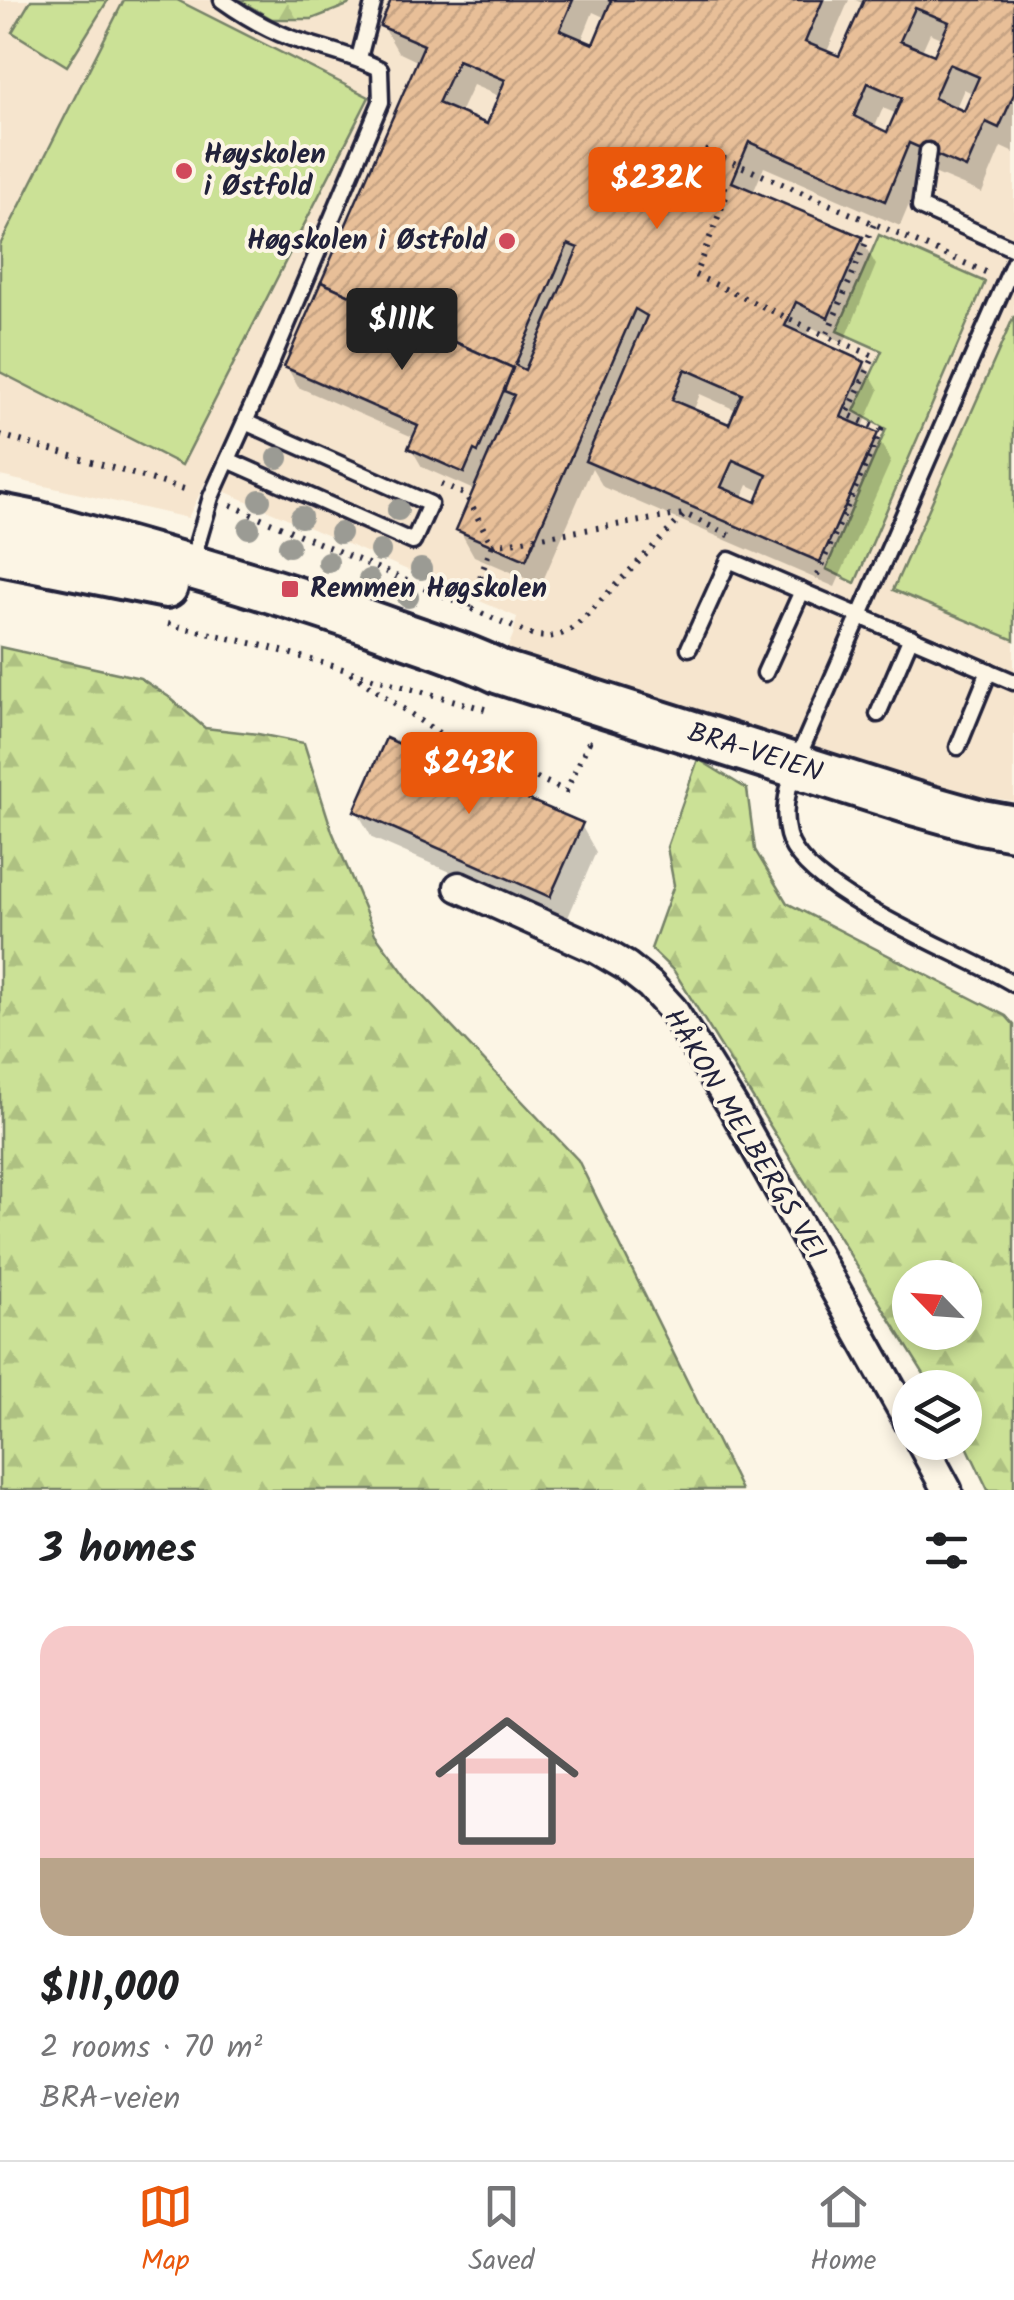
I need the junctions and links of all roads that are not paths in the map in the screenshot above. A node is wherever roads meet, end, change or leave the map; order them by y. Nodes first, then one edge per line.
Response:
1 (222, 0) edge
2 (374, 0) edge
3 (359, 58) junction
4 (928, 152) dead end
5 (1014, 249) edge
6 (1014, 262) edge
7 (245, 422) junction
8 (228, 460) junction
9 (0, 516) edge
10 (0, 553) edge
11 (189, 572) junction
12 (802, 591) junction
13 (859, 615) junction
14 (911, 637) junction
15 (689, 648) dead end
16 (988, 671) junction
17 (765, 673) dead end
18 (1014, 682) edge
19 (496, 691) junction
20 (878, 714) dead end
21 (958, 747) dead end
22 (794, 766) junction
23 (1014, 828) edge
24 (459, 887) dead end
25 (1014, 984) edge
26 (892, 1391) edge
27 (931, 1460) edge
28 (947, 1490) edge

1 - 3 lane
2 - 3 lane
3 - 7 lane
4 - 5 lane
6 - 13 lane
7 - 8 lane
7 - 8 lane
8 - 11 lane
9 - 11 main road, BRA-VEIEN
10 - 19 main road, BRA-VEIEN
11 - 19 main road, BRA-VEIEN
12 - 13 lane
12 - 15 lane
12 - 17 lane
13 - 14 lane
13 - 22 lane
14 - 16 lane
14 - 20 lane
16 - 18 lane
16 - 21 lane
19 - 22 main road, BRA-VEIEN
22 - 23 main road, BRA-VEIEN
22 - 25 lane
24 - 26 street, HÅKON MELBERGS VEI
27 - 28 street

